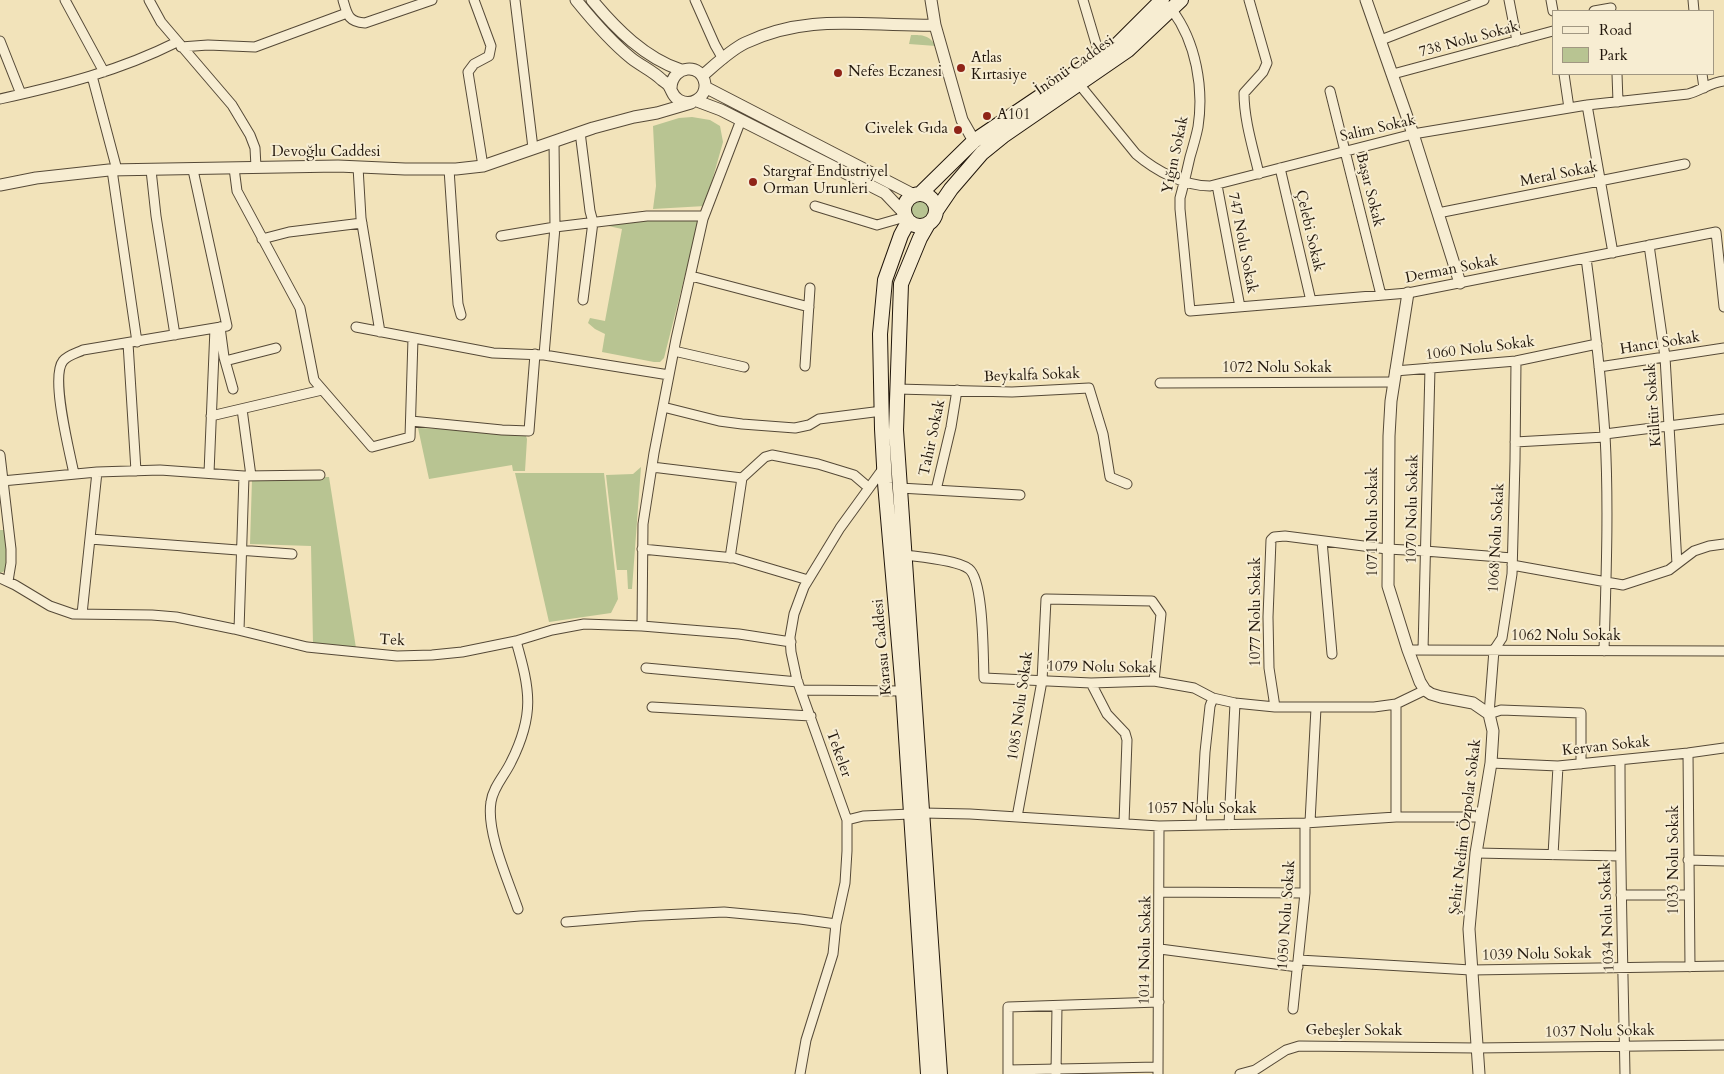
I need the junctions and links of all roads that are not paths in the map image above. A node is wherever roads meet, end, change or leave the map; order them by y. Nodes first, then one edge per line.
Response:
1 (66, 0) edge
2 (149, 0) edge
3 (343, 0) edge
4 (432, 0) edge
5 (474, 0) edge
6 (515, 0) edge
7 (576, 0) edge
8 (592, 0) edge
9 (695, 0) edge
10 (931, 0) edge
11 (1083, 0) edge
12 (1249, 0) edge
13 (1366, 0) edge
14 (1483, 0) edge
15 (1508, 0) edge
16 (1172, 3) edge
17 (1611, 6) edge
18 (1597, 10) edge
19 (347, 13) junction
20 (935, 25) junction
21 (1552, 32) edge
22 (1381, 40) junction
23 (0, 41) edge
24 (1517, 41) junction
25 (179, 45) junction
26 (1100, 57) junction
27 (723, 59) junction
28 (681, 70) junction
29 (104, 72) junction
30 (1393, 74) junction
31 (1564, 75) edge
32 (1616, 75) edge
33 (1702, 75) edge
34 (92, 76) junction
35 (703, 81) junction
36 (1724, 82) edge
37 (1079, 84) junction
38 (1704, 88) junction
39 (672, 91) junction
40 (1330, 91) dead end
41 (21, 94) junction
42 (0, 99) edge
43 (694, 102) junction
44 (1618, 102) junction
45 (1587, 105) junction
46 (1569, 108) junction
47 (644, 115) junction
48 (741, 120) junction
49 (580, 132) junction
50 (1413, 134) junction
51 (554, 141) junction
52 (974, 141) junction
53 (533, 148) junction
54 (1345, 150) junction
55 (1685, 164) dead end
56 (483, 166) junction
57 (256, 167) junction
58 (358, 167) junction
59 (234, 168) junction
60 (1280, 168) junction
61 (449, 169) junction
62 (114, 170) junction
63 (151, 170) junction
64 (193, 170) junction
65 (1259, 174) junction
66 (1185, 181) junction
67 (1600, 181) junction
68 (0, 184) edge
69 (1217, 185) junction
70 (917, 194) junction
71 (815, 206) dead end
72 (936, 211) junction
73 (1438, 213) junction
74 (704, 216) junction
75 (906, 217) junction
76 (593, 222) junction
77 (362, 223) junction
78 (928, 224) junction
79 (555, 227) junction
80 (501, 236) dead end
81 (262, 239) junction
82 (1649, 245) junction
83 (1613, 252) junction
84 (1586, 258) junction
85 (690, 276) junction
86 (1460, 283) junction
87 (1723, 285) edge
88 (810, 288) dead end
89 (1408, 293) junction
90 (1381, 295) junction
91 (583, 300) dead end
92 (1311, 301) junction
93 (809, 307) junction
94 (1240, 307) junction
95 (1724, 307) edge
96 (1190, 311) joint
97 (461, 315) dead end
98 (356, 327) dead end
99 (218, 328) junction
100 (380, 332) junction
101 (175, 335) junction
102 (413, 338) junction
103 (133, 343) junction
104 (1597, 344) junction
105 (276, 348) dead end
106 (1724, 348) edge
107 (674, 351) junction
108 (540, 354) junction
109 (1664, 357) junction
110 (225, 361) junction
111 (1516, 361) junction
112 (805, 366) dead end
113 (744, 367) dead end
114 (1599, 367) junction
115 (1430, 368) junction
116 (669, 375) junction
117 (1395, 377) junction
118 (1160, 383) dead end
119 (233, 389) dead end
120 (897, 389) junction
121 (322, 390) junction
122 (957, 390) junction
123 (663, 407) junction
124 (242, 409) junction
125 (882, 411) junction
126 (211, 416) junction
127 (1724, 419) edge
128 (411, 421) junction
129 (1670, 426) junction
130 (1605, 435) junction
131 (1515, 442) junction
132 (0, 455) edge
133 (884, 466) junction
134 (652, 467) junction
135 (136, 471) junction
136 (98, 472) junction
137 (74, 474) junction
138 (209, 474) junction
139 (320, 475) dead end
140 (247, 476) junction
141 (742, 478) junction
142 (2, 481) junction
143 (1127, 484) dead end
144 (868, 487) junction
145 (900, 488) junction
146 (936, 490) junction
147 (1020, 495) dead end
148 (90, 539) junction
149 (1322, 541) junction
150 (1724, 544) edge
151 (642, 549) junction
152 (1387, 549) junction
153 (1425, 550) junction
154 (241, 551) junction
155 (292, 554) dead end
156 (905, 555) junction
157 (730, 558) junction
158 (1512, 561) junction
159 (1677, 564) junction
160 (4, 580) edge
161 (808, 580) junction
162 (1606, 582) junction
163 (82, 614) junction
164 (642, 626) junction
165 (239, 630) junction
166 (516, 641) junction
167 (790, 642) junction
168 (1408, 650) junction
169 (1423, 650) junction
170 (1494, 650) junction
171 (1604, 651) junction
172 (1724, 651) edge
173 (1332, 654) dead end
174 (646, 668) dead end
175 (1042, 681) junction
176 (1154, 682) junction
177 (1091, 683) junction
178 (799, 686) junction
179 (1425, 690) junction
180 (903, 691) junction
181 (1213, 698) junction
182 (1235, 703) junction
183 (1396, 704) junction
184 (1275, 706) junction
185 (652, 707) dead end
186 (1316, 708) junction
187 (1489, 714) junction
188 (810, 716) junction
189 (1724, 748) edge
190 (1688, 753) junction
191 (1620, 760) junction
192 (1491, 763) junction
193 (1581, 764) junction
194 (1558, 766) junction
195 (917, 814) junction
196 (1018, 817) junction
197 (1396, 817) junction
198 (1481, 817) junction
199 (847, 820) junction
200 (1307, 822) junction
201 (1124, 824) junction
202 (1200, 825) junction
203 (1229, 825) junction
204 (1159, 826) junction
205 (1476, 853) junction
206 (1553, 855) junction
207 (1620, 856) junction
208 (1688, 860) junction
209 (1724, 861) edge
210 (1160, 892) junction
211 (1305, 893) junction
212 (1621, 895) junction
213 (1688, 895) junction
214 (518, 909) dead end
215 (566, 922) dead end
216 (836, 924) junction
217 (1160, 949) junction
218 (1298, 964) junction
219 (1724, 966) edge
220 (1690, 967) junction
221 (1624, 968) junction
222 (1471, 970) junction
223 (1159, 1002) junction
224 (1057, 1006) junction
225 (1293, 1009) dead end
226 (1724, 1045) edge
227 (1625, 1046) junction
228 (1476, 1048) junction
229 (1158, 1070) edge
230 (1056, 1071) edge
231 (1008, 1072) edge
232 (800, 1074) edge
233 (928, 1074) edge
234 (940, 1074) edge
235 (1240, 1074) edge
236 (1479, 1074) edge
237 (1625, 1074) edge

1 - 29 street
2 - 25 street
3 - 19 street
4 - 19 street
5 - 56 street
6 - 53 street
7 - 39 street
8 - 28 street
9 - 27 street
10 - 20 street
11 - 26 street
12 - 65 street
13 - 22 street
14 - 22 street
15 - 24 street
16 - 26 main road, İnönü Caddesi
16 - 37 main road, İnönü Caddesi
16 - 66 street, Yığın Sokak
17 - 18 street
19 - 25 street
20 - 27 street
20 - 52 street
21 - 24 street, 738 Nolu Sokak
22 - 30 street
23 - 41 street
24 - 30 street, 738 Nolu Sokak
25 - 29 street
25 - 57 street
26 - 52 main road, İnönü Caddesi
27 - 35 street
28 - 35 street
28 - 39 street
29 - 34 street
30 - 50 street
31 - 46 street
32 - 44 street
33 - 38 street
34 - 41 street
34 - 62 street
35 - 43 street
35 - 70 street
36 - 38 street, Salim Sokak
37 - 66 street, Salim Sokak
37 - 72 main road, İnönü Caddesi
38 - 44 street, Salim Sokak
39 - 43 street
39 - 47 street
40 - 54 street, Başar Sokak
41 - 42 street
43 - 47 street
43 - 48 street
44 - 45 street, Salim Sokak
45 - 46 street, Salim Sokak
45 - 67 street
46 - 50 street, Salim Sokak
47 - 49 street, Devoğlu Caddesi
48 - 74 street
48 - 75 street
49 - 51 street, Devoğlu Caddesi
49 - 76 street
50 - 54 street, Salim Sokak
50 - 73 street
51 - 53 street, Devoğlu Caddesi
51 - 79 street
52 - 70 main road
53 - 56 street, Devoğlu Caddesi
54 - 60 street, Salim Sokak
54 - 90 street, Başar Sokak
55 - 67 street, Meral Sokak
56 - 61 street, Devoğlu Caddesi
57 - 58 street, Devoğlu Caddesi
57 - 59 street, Devoğlu Caddesi
58 - 61 street, Devoğlu Caddesi
58 - 77 street
59 - 64 street, Devoğlu Caddesi
59 - 81 street
60 - 65 street, Salim Sokak
60 - 92 street, Çelebi Sokak
61 - 97 street
62 - 63 street, Devoğlu Caddesi
62 - 68 street, Devoğlu Caddesi
62 - 103 street
63 - 64 street, Devoğlu Caddesi
63 - 101 street
64 - 99 street
65 - 69 street, Salim Sokak
66 - 69 street, Salim Sokak
66 - 96 street, Yığın Sokak
67 - 73 street, Meral Sokak
67 - 83 street
69 - 94 street, 747 Nolu Sokak
70 - 72 main road
70 - 75 main road
71 - 75 street
72 - 78 main road
73 - 86 street
74 - 76 street
74 - 85 street
75 - 78 main road
75 - 125 main road, Karasu Caddesi
76 - 79 street
76 - 91 street
77 - 81 street
77 - 100 street
78 - 120 main road, Karasu Caddesi
79 - 80 street
79 - 108 street
81 - 121 street
82 - 83 street, Derman Sokak
82 - 87 street, Derman Sokak
82 - 109 street, Kültür Sokak
83 - 84 street, Derman Sokak
84 - 86 street, Derman Sokak
84 - 104 street
85 - 93 street
85 - 107 street
86 - 89 street, Derman Sokak
87 - 95 street
88 - 93 street
89 - 90 street, Derman Sokak
89 - 117 street, 1071 Nolu Sokak
90 - 92 street, Derman Sokak
92 - 94 street, Derman Sokak
93 - 112 street
94 - 96 street, Derman Sokak
98 - 100 street
99 - 101 street
99 - 110 street
99 - 126 street
100 - 102 street
101 - 103 street
102 - 108 street
102 - 128 street
103 - 135 street
103 - 137 street
104 - 111 street, 1060 Nolu Sokak
104 - 114 street
105 - 110 street
106 - 109 street, Hancı Sokak
107 - 113 street
107 - 116 street
108 - 116 street
108 - 128 street
109 - 114 street, Hancı Sokak
109 - 129 street, Kültür Sokak
110 - 119 street
111 - 115 street, 1060 Nolu Sokak
111 - 131 street, 1068 Nolu Sokak
114 - 130 street
115 - 117 street, 1060 Nolu Sokak
115 - 153 street, 1070 Nolu Sokak
116 - 123 street
117 - 118 street, 1072 Nolu Sokak
117 - 152 street, 1071 Nolu Sokak
120 - 122 street, Beykalfa Sokak
120 - 145 main road, Karasu Caddesi
121 - 124 street
121 - 128 street
122 - 143 street, Beykalfa Sokak
122 - 146 street, Tahir Sokak
123 - 125 street
123 - 134 street
124 - 126 street
124 - 140 street
125 - 133 main road, Karasu Caddesi
126 - 138 street
127 - 129 street
129 - 130 street
129 - 159 street, Kültür Sokak
130 - 131 street
130 - 162 street
131 - 158 street, 1068 Nolu Sokak
132 - 142 street
133 - 144 street, Tekeler
133 - 180 main road, Karasu Caddesi
134 - 141 street
134 - 151 street
135 - 136 street
135 - 138 street
136 - 137 street
136 - 148 street
137 - 142 street
138 - 140 street
139 - 140 street
140 - 154 street
141 - 144 street
141 - 157 street
142 - 160 street
144 - 161 street, Tekeler
145 - 146 street
145 - 156 main road, Karasu Caddesi
146 - 147 street
148 - 154 street
148 - 163 street
149 - 152 street
149 - 173 street
149 - 184 street, 1077 Nolu Sokak
150 - 159 street
151 - 157 street
151 - 164 street
152 - 153 street
152 - 168 street, 1071 Nolu Sokak
153 - 158 street
153 - 169 street, 1070 Nolu Sokak
154 - 155 street
154 - 165 street
156 - 175 street, 1079 Nolu Sokak
156 - 195 main road, Karasu Caddesi
157 - 161 street
158 - 162 street
158 - 170 street, 1068 Nolu Sokak
159 - 162 street
160 - 163 street, Tek
161 - 167 street, Tekeler
162 - 171 street
163 - 165 street, Tek
164 - 166 street, Tek
164 - 167 street, Tek
165 - 166 street, Tek
166 - 214 street
167 - 178 street, Tekeler
168 - 169 street, 1062 Nolu Sokak
168 - 179 street, 1071 Nolu Sokak
169 - 170 street, 1062 Nolu Sokak
170 - 171 street, 1062 Nolu Sokak
170 - 187 street, 1068 Nolu Sokak
171 - 172 street, 1062 Nolu Sokak
174 - 178 street
175 - 176 street, 1085 Nolu Sokak
175 - 177 street, 1079 Nolu Sokak
175 - 196 street, 1085 Nolu Sokak
176 - 177 street, 1079 Nolu Sokak
176 - 181 street, 1079 Nolu Sokak
177 - 201 street
178 - 180 street
178 - 188 street, Tekeler
179 - 183 street
179 - 187 street
180 - 195 main road, Karasu Caddesi
181 - 182 street, 1079 Nolu Sokak
181 - 202 street
182 - 184 street, 1079 Nolu Sokak
182 - 203 street
183 - 186 street, 1079 Nolu Sokak
183 - 197 street
184 - 186 street, 1079 Nolu Sokak
185 - 188 street
186 - 200 street, 1050 Nolu Sokak
187 - 192 street, Şehit Nedim Özpolat Sokak
187 - 193 street
188 - 199 street, Tekeler
189 - 190 street, Kervan Sokak
190 - 191 street, Kervan Sokak
190 - 208 street, 1033 Nolu Sokak
191 - 193 street, Kervan Sokak
191 - 207 street, 1034 Nolu Sokak
192 - 194 street, Kervan Sokak
192 - 198 street, Şehit Nedim Özpolat Sokak
193 - 194 street, Kervan Sokak
194 - 206 street
195 - 196 street, 1057 Nolu Sokak
195 - 199 street, 1057 Nolu Sokak
195 - 233 main road, Karasu Caddesi
195 - 234 main road, Karasu Caddesi
196 - 201 street, 1057 Nolu Sokak
197 - 198 street, 1057 Nolu Sokak
197 - 200 street, 1057 Nolu Sokak
198 - 205 street, Şehit Nedim Özpolat Sokak
199 - 216 street, Tekeler
200 - 203 street, 1057 Nolu Sokak
200 - 211 street, 1050 Nolu Sokak
201 - 204 street, 1057 Nolu Sokak
202 - 203 street, 1057 Nolu Sokak
202 - 204 street, 1057 Nolu Sokak
204 - 210 street, 1014 Nolu Sokak
205 - 206 street
205 - 222 street, Şehit Nedim Özpolat Sokak
206 - 207 street
207 - 212 street, 1034 Nolu Sokak
208 - 209 street
208 - 213 street, 1033 Nolu Sokak
210 - 211 street
210 - 217 street, 1014 Nolu Sokak
211 - 218 street, 1050 Nolu Sokak
212 - 213 street
212 - 221 street, 1034 Nolu Sokak
213 - 220 street, 1033 Nolu Sokak
215 - 216 street
216 - 232 street, Tekeler
217 - 218 street, 1039 Nolu Sokak
217 - 223 street, 1014 Nolu Sokak
218 - 222 street, 1039 Nolu Sokak
218 - 225 street, 1050 Nolu Sokak
219 - 220 street, 1039 Nolu Sokak
220 - 221 street, 1039 Nolu Sokak
221 - 222 street, 1039 Nolu Sokak
221 - 227 street, 1034 Nolu Sokak
222 - 228 street, Şehit Nedim Özpolat Sokak
223 - 224 street
223 - 229 street, 1014 Nolu Sokak
224 - 230 street
224 - 231 street
226 - 227 street, 1037 Nolu Sokak
227 - 228 street, 1037 Nolu Sokak
227 - 237 street, 1034 Nolu Sokak
228 - 235 street, Gebeşler Sokak
228 - 236 street, Şehit Nedim Özpolat Sokak
229 - 230 street
230 - 231 street

